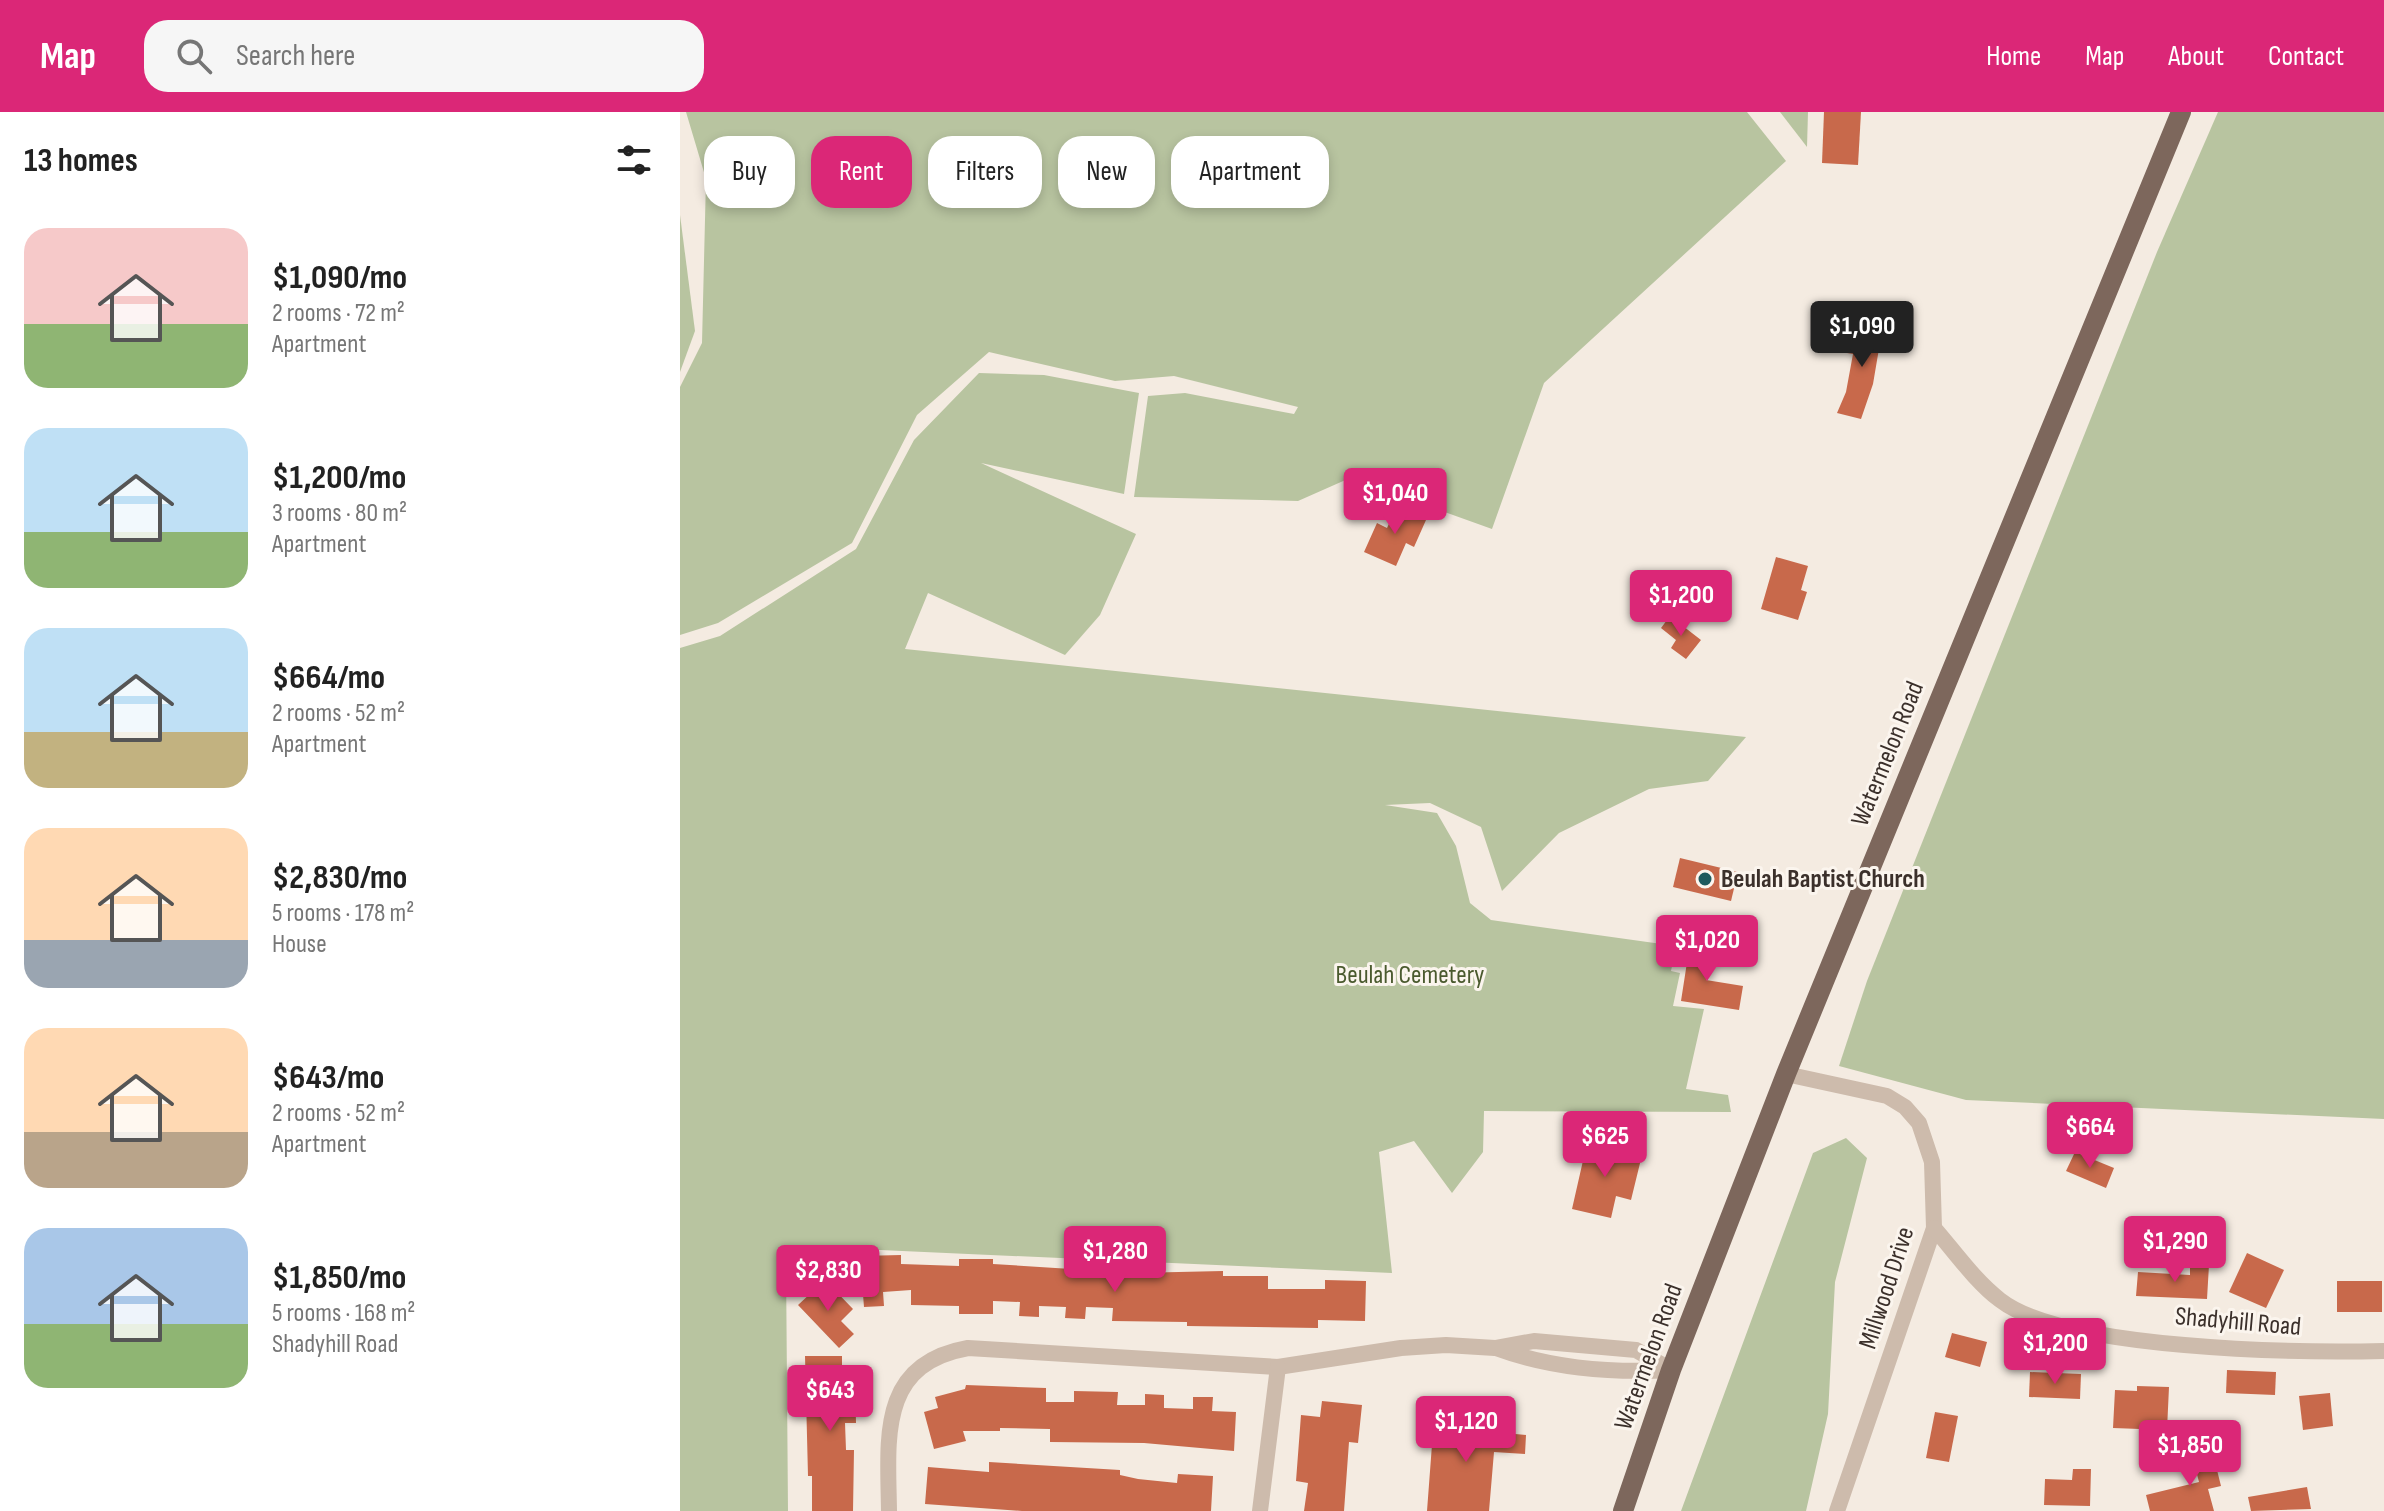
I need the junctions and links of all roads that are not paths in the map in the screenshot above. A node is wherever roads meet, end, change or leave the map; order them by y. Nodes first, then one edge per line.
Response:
1 (2181, 112) edge
2 (1786, 1074) junction
3 (1934, 1228) junction
4 (2384, 1351) edge
5 (1278, 1367) junction
6 (1671, 1370) junction
7 (889, 1511) edge
8 (1260, 1511) edge
9 (1623, 1511) edge
10 (1837, 1511) edge

1 - 2 main road, Watermelon Road
2 - 3 street, Millwood Drive
2 - 6 main road, Watermelon Road
3 - 4 street, Shadyhill Road
3 - 10 street, Millwood Drive
5 - 6 street
5 - 7 street
5 - 8 street
6 - 9 main road, Watermelon Road

